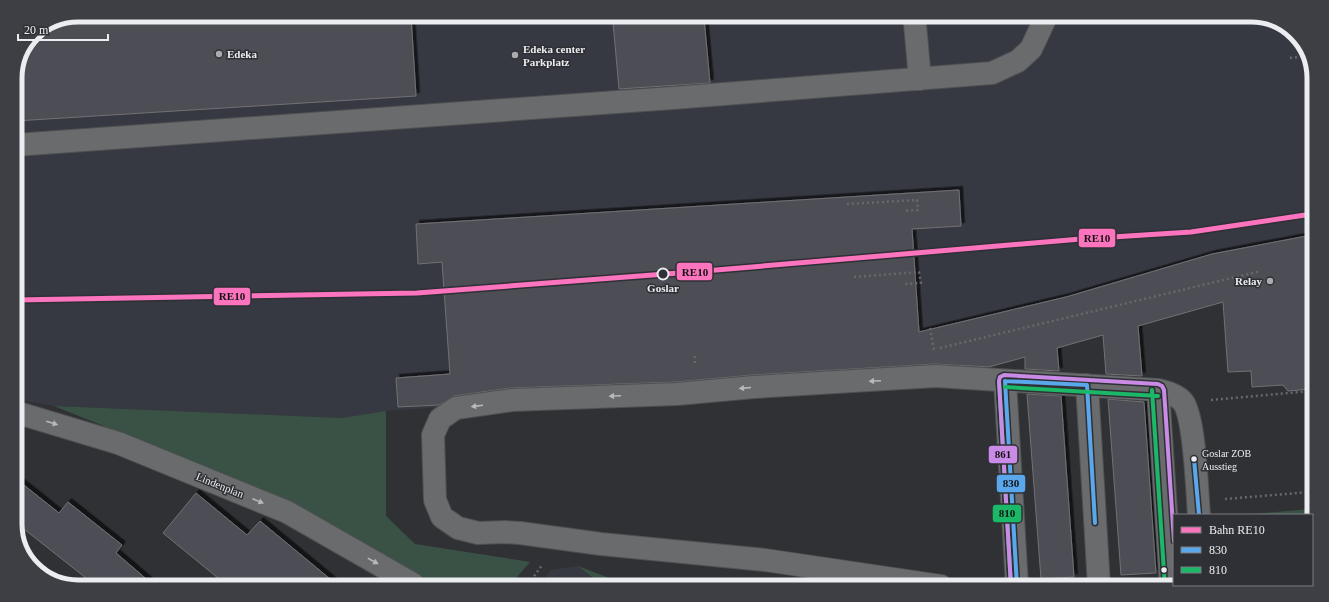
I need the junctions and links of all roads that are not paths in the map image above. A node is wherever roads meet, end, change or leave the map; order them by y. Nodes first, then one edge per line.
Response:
1 (1044, 22) edge
2 (915, 24) dead end
3 (920, 79) junction
4 (22, 144) edge
5 (1005, 381) junction
6 (1087, 385) junction
7 (1158, 390) junction
8 (22, 414) edge
9 (1199, 508) edge
10 (406, 580) edge
11 (900, 580) edge
12 (1017, 580) edge
13 (1099, 580) edge
14 (1171, 580) edge

1 - 3 street
2 - 3 street
3 - 4 street
5 - 6 street
5 -> 11 street
5 - 12 street
6 - 7 street
6 - 13 street
7 - 9 street
7 - 14 street
8 -> 10 street, Lindenplan

